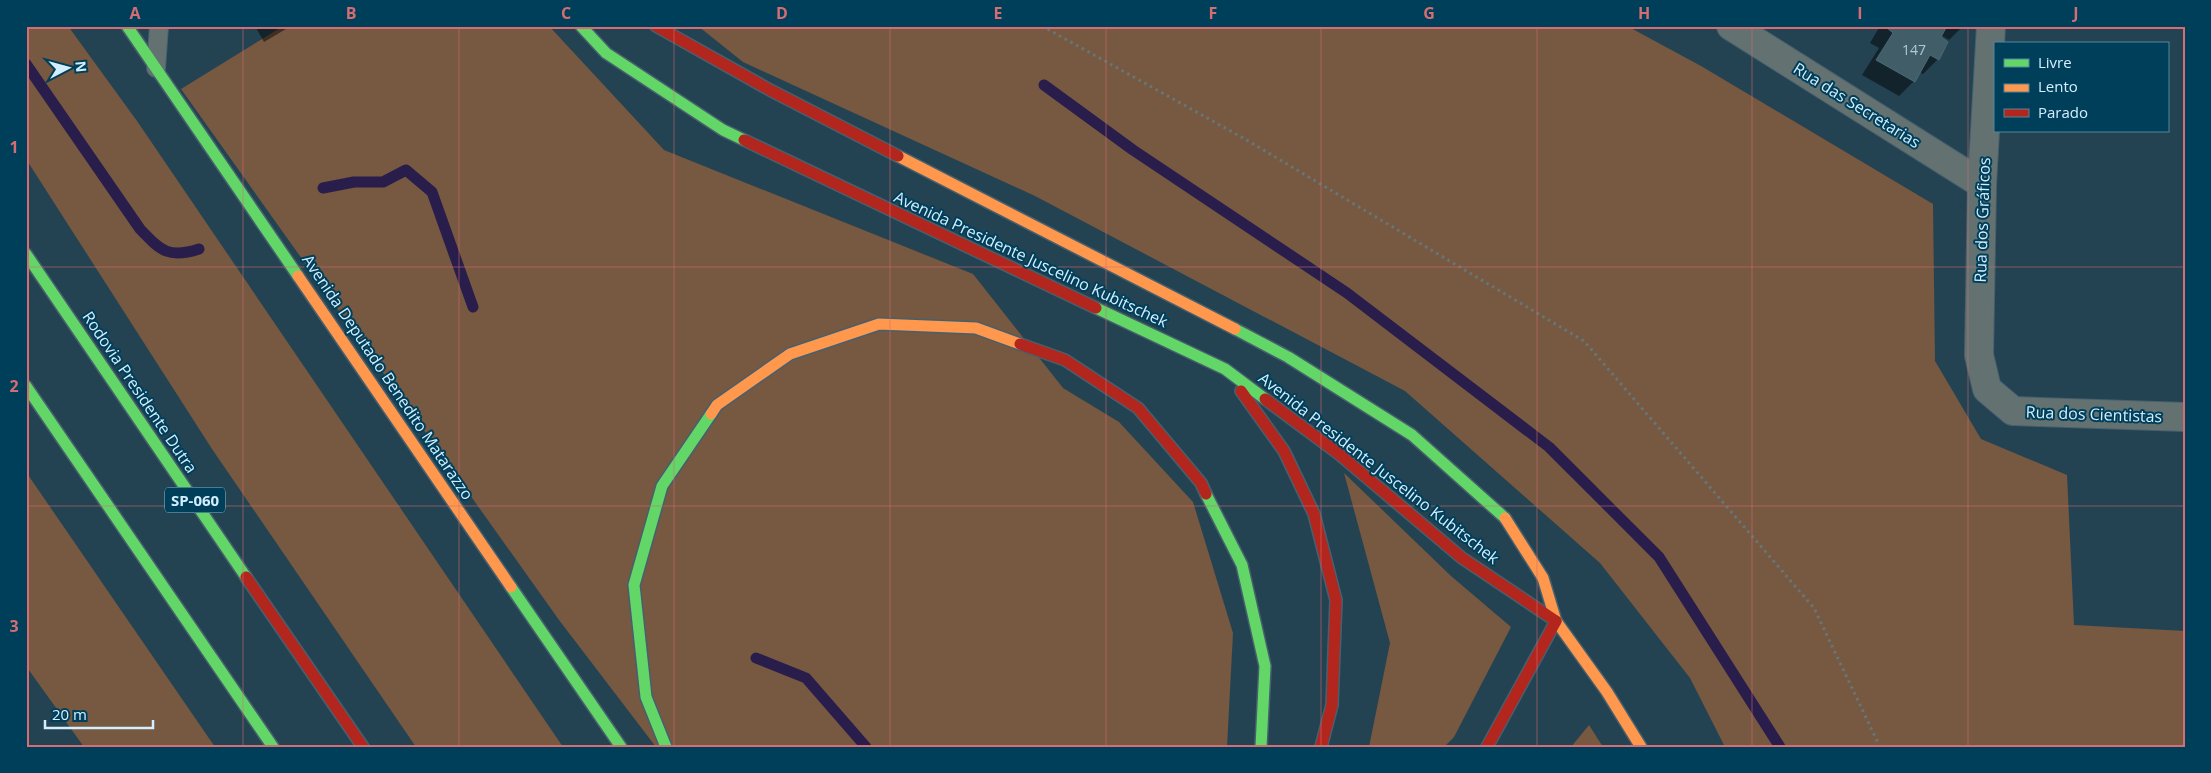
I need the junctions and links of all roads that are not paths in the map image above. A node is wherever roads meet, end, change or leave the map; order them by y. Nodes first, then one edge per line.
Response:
1 (127, 26) edge
2 (159, 26) edge
3 (582, 26) edge
4 (656, 26) edge
5 (1731, 26) edge
6 (1992, 26) edge
7 (156, 68) junction
8 (1982, 184) junction
9 (26, 254) edge
10 (1979, 355) joint
11 (1225, 369) junction
12 (26, 386) edge
13 (2185, 417) edge
14 (1556, 621) junction
15 (273, 747) edge
16 (363, 747) edge
17 (621, 747) edge
18 (666, 747) edge
19 (1262, 747) edge
20 (1321, 747) edge
21 (1487, 747) edge
22 (1641, 747) edge

1 - 7 main road, Avenida Deputado Benedito Matarazzo
2 - 7 lane
3 - 11 main road, Avenida Presidente Juscelino Kubitschek
4 - 14 main road, Avenida Presidente Juscelino Kubitschek
5 - 8 street, Rua das Secretarias
6 - 8 street, Rua dos Gráficos
7 - 17 main road, Avenida Deputado Benedito Matarazzo
8 - 10 street, Rua dos Gráficos
9 - 16 main road, Rodovia Presidente Dutra / SP-060
10 - 13 street, Rua dos Cientistas
11 - 14 main road, Avenida Presidente Juscelino Kubitschek
11 - 20 main road
12 - 15 main road
14 - 21 main road
14 - 22 main road
18 - 19 main road

